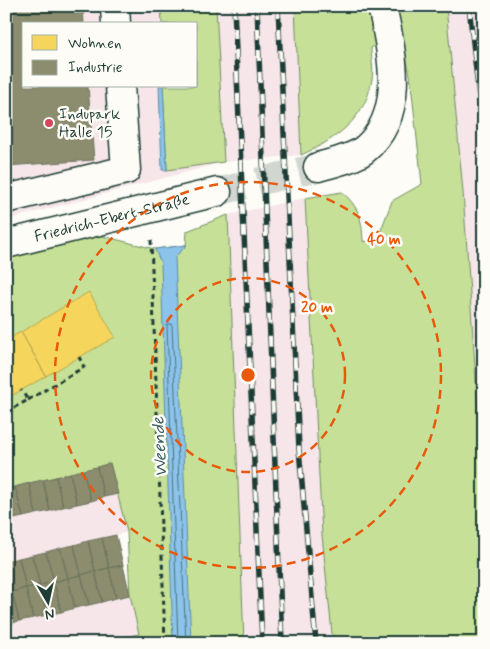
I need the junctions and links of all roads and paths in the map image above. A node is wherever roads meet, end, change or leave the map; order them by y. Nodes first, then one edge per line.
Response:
1 (115, 6) edge
2 (382, 6) edge
3 (116, 22) edge
4 (120, 88) edge
5 (318, 167) tunnel mouth
6 (217, 192) tunnel mouth
7 (6, 200) edge
8 (152, 207) junction
9 (6, 244) edge
10 (79, 357) dead end
11 (22, 390) dead end
12 (28, 400) junction
13 (6, 412) edge
14 (165, 643) edge

1 - 3 street
2 - 5 street
4 - 7 street
6 - 8 street, Friedrich-Ebert-Straße
8 - 9 street, Friedrich-Ebert-Straße
8 - 14 path
10 - 12 path
11 - 12 path
12 - 13 path

